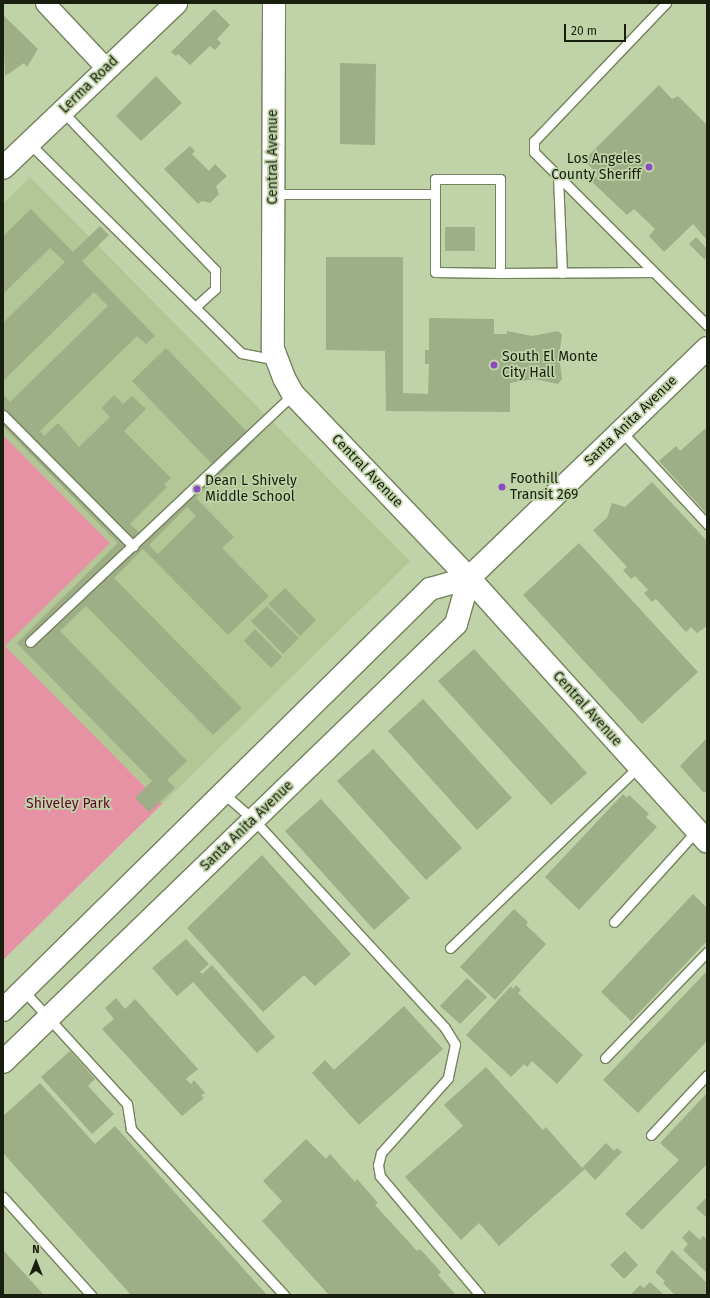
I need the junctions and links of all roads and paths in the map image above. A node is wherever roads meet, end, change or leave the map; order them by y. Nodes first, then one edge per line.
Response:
1 (45, 3) edge
2 (176, 3) edge
3 (274, 3) edge
4 (666, 3) edge
5 (106, 68) junction
6 (62, 111) junction
7 (29, 143) junction
8 (3, 168) edge
9 (558, 177) junction
10 (273, 194) junction
11 (435, 194) junction
12 (500, 272) junction
13 (562, 272) junction
14 (652, 272) junction
15 (195, 308) junction
16 (707, 325) edge
17 (707, 348) edge
18 (276, 360) junction
19 (293, 394) junction
20 (3, 415) edge
21 (621, 431) junction
22 (707, 524) edge
23 (132, 546) junction
24 (468, 578) junction
25 (30, 642) dead end
26 (639, 766) junction
27 (223, 792) junction
28 (254, 820) junction
29 (702, 835) edge
30 (614, 922) dead end
31 (450, 948) dead end
32 (707, 952) edge
33 (23, 990) junction
34 (3, 1010) edge
35 (48, 1018) junction
36 (605, 1058) dead end
37 (3, 1062) edge
38 (707, 1075) edge
39 (651, 1135) dead end
40 (3, 1197) edge
41 (91, 1295) edge
42 (284, 1295) edge
43 (480, 1295) edge

1 - 5 street
2 - 5 main road, Lerma Road
3 - 10 main road, Central Avenue
4 - 9 lane
5 - 6 main road, Lerma Road
6 - 7 main road, Lerma Road
6 - 15 lane
7 - 8 main road, Lerma Road
7 - 15 lane
9 - 13 lane
9 - 14 lane
10 - 11 lane
10 - 18 main road, Central Avenue
11 - 12 lane
11 - 12 lane
12 - 13 lane
13 - 14 lane
14 - 16 lane
15 - 18 lane
17 - 21 main road, Santa Anita Avenue
18 - 19 main road, Central Avenue
19 - 23 lane
19 - 24 main road, Central Avenue
20 - 23 lane
21 - 22 lane
21 - 24 main road, Santa Anita Avenue
23 - 25 lane
24 - 26 main road, Central Avenue
24 - 27 main road, Santa Anita Avenue
24 - 28 main road, Santa Anita Avenue
26 - 29 main road, Central Avenue
26 - 31 lane
27 - 28 lane
27 - 33 main road, Santa Anita Avenue
28 - 35 main road, Santa Anita Avenue
28 - 43 lane
29 - 30 lane
32 - 36 lane
33 - 34 main road, Santa Anita Avenue
33 - 35 lane
35 - 37 main road, Santa Anita Avenue
35 - 42 lane
38 - 39 lane
40 - 41 lane

